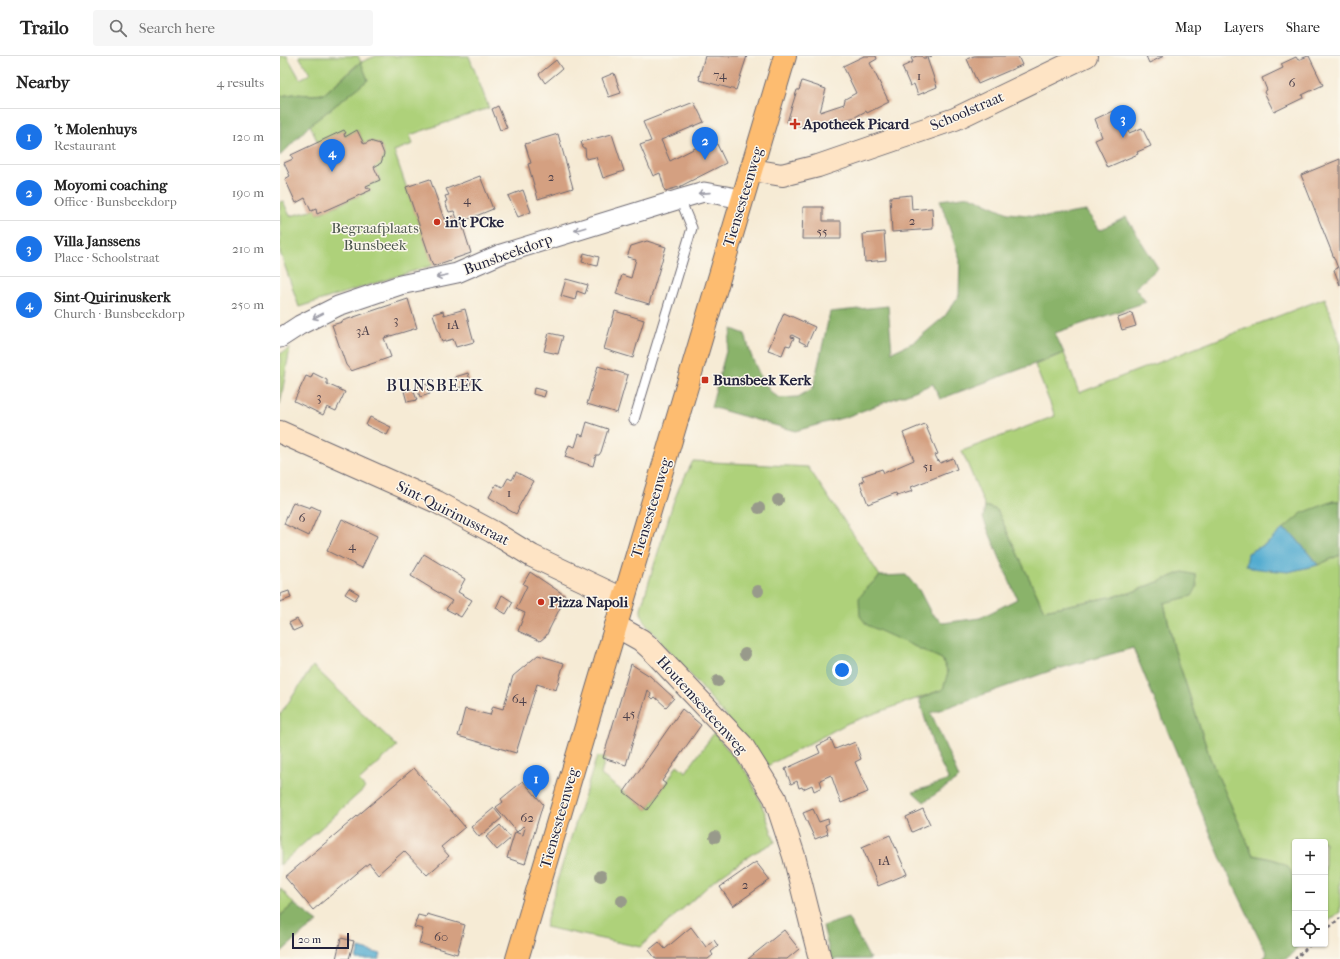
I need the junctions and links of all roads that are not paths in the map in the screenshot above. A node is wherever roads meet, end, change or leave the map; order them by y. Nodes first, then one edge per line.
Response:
1 (785, 56) edge
2 (1086, 56) edge
3 (751, 170) junction
4 (743, 198) junction
5 (680, 199) junction
6 (280, 338) edge
7 (634, 420) dead end
8 (280, 432) edge
9 (624, 599) junction
10 (616, 626) junction
11 (517, 959) edge
12 (820, 959) edge

1 - 3 main road, Tiensesteenweg
2 - 3 street, Schoolstraat
3 - 4 main road, Tiensesteenweg
4 -> 5 street, Bunsbeekdorp
4 - 9 main road, Tiensesteenweg
5 -> 6 street, Bunsbeekdorp
5 - 7 lane
8 - 9 street, Sint-Quirinusstraat
9 - 10 main road, Tiensesteenweg
10 - 11 main road, Tiensesteenweg
10 - 12 street, Houtemsesteenweg

